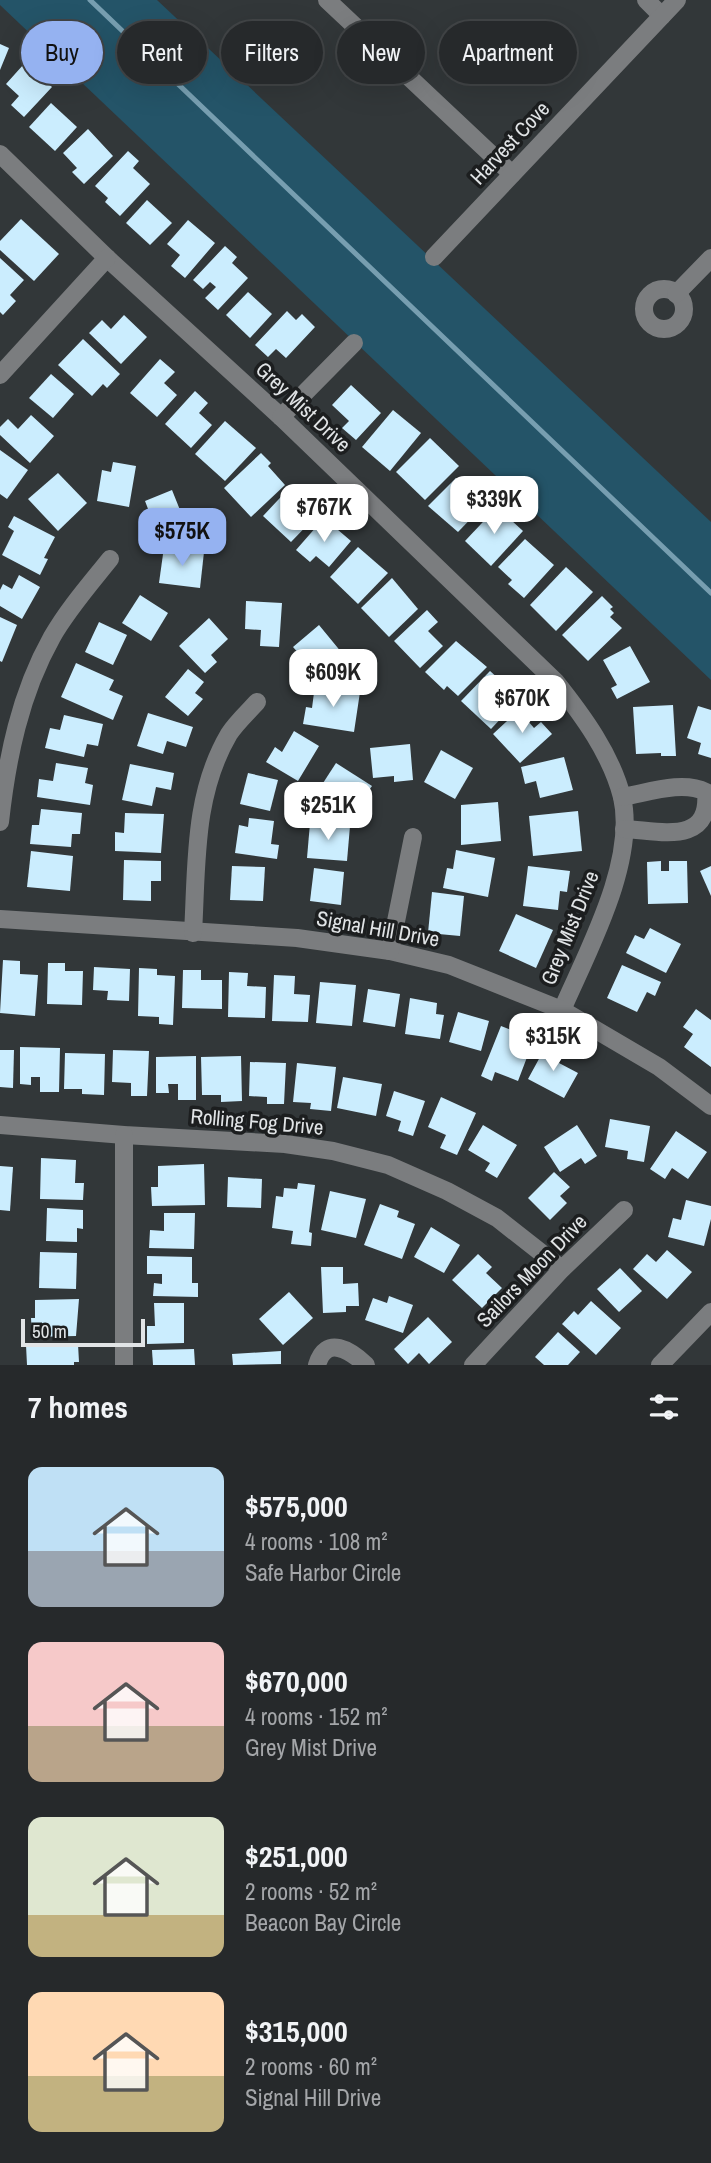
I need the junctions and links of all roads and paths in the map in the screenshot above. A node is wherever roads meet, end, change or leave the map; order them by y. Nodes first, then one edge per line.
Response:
1 (327, 0) edge
2 (646, 0) edge
3 (677, 0) edge
4 (662, 16) junction
5 (0, 154) edge
6 (512, 174) junction
7 (434, 257) dead end
8 (107, 258) junction
9 (711, 258) edge
10 (676, 294) dead end
11 (354, 343) dead end
12 (0, 376) edge
13 (281, 417) junction
14 (110, 559) dead end
15 (257, 702) dead end
16 (622, 797) junction
17 (0, 822) edge
18 (624, 829) junction
19 (413, 837) dead end
20 (0, 919) edge
21 (193, 933) junction
22 (390, 951) junction
23 (562, 1010) junction
24 (711, 1106) edge
25 (0, 1125) edge
26 (124, 1135) junction
27 (624, 1210) dead end
28 (562, 1269) junction
29 (711, 1312) edge
30 (124, 1365) edge
31 (317, 1365) edge
32 (366, 1365) edge
33 (473, 1365) edge
34 (660, 1365) edge

1 - 6 street
2 - 4 street
3 - 4 street, Harvest Cove
4 - 6 street, Harvest Cove
5 - 8 street, Grey Mist Drive
6 - 7 street, Harvest Cove
8 - 12 street
8 - 13 street, Grey Mist Drive
9 - 10 street
11 - 13 street
13 - 16 street, Grey Mist Drive
14 - 17 street
15 - 21 street
16 - 18 street, Grey Mist Drive
16 - 18 street
18 - 23 street, Grey Mist Drive
19 - 22 street
20 - 21 street, Signal Hill Drive
21 - 22 street, Signal Hill Drive
22 - 23 street, Signal Hill Drive
23 - 24 street, Signal Hill Drive
25 - 26 street, Rolling Fog Drive
26 - 28 street, Rolling Fog Drive
26 - 30 street
27 - 28 street, Sailors Moon Drive
28 - 33 street, Sailors Moon Drive
29 - 34 street
31 - 32 street

